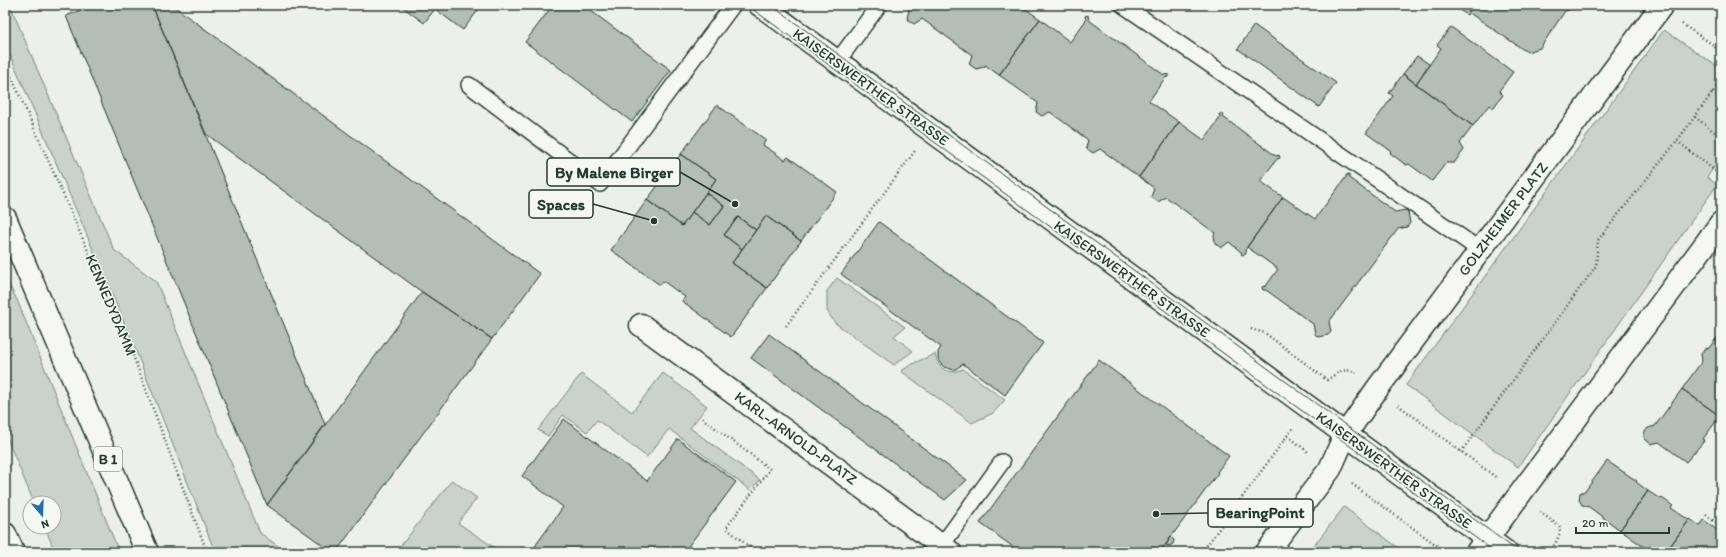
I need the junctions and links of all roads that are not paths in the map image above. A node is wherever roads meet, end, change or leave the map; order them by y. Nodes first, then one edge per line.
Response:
1 (733, 5) edge
2 (760, 5) edge
3 (879, 5) edge
4 (1123, 5) edge
5 (1661, 7) edge
6 (837, 62) junction
7 (469, 85) dead end
8 (5, 218) edge
9 (1721, 223) edge
10 (1480, 250) junction
11 (641, 325) dead end
12 (1345, 435) junction
13 (1002, 462) dead end
14 (5, 534) edge
15 (1482, 545) edge
16 (946, 548) edge
17 (13, 552) edge
18 (147, 552) edge
19 (1267, 552) edge
20 (1506, 552) edge

1 - 7 lane
2 - 6 main road, KAISERSWERTHER STRASSE
3 - 6 lane
4 - 10 lane
5 - 10 main road, GOLZHEIMER PLATZ
6 - 12 main road, KAISERSWERTHER STRASSE
8 - 18 main road, B 1
9 - 15 main road
10 - 12 main road, GOLZHEIMER PLATZ
11 - 16 main road, KARL-ARNOLD-PLATZ
12 - 15 main road, KAISERSWERTHER STRASSE
12 - 19 main road
13 - 16 lane
14 - 17 main road
15 - 20 main road, KAISERSWERTHER STRASSE

